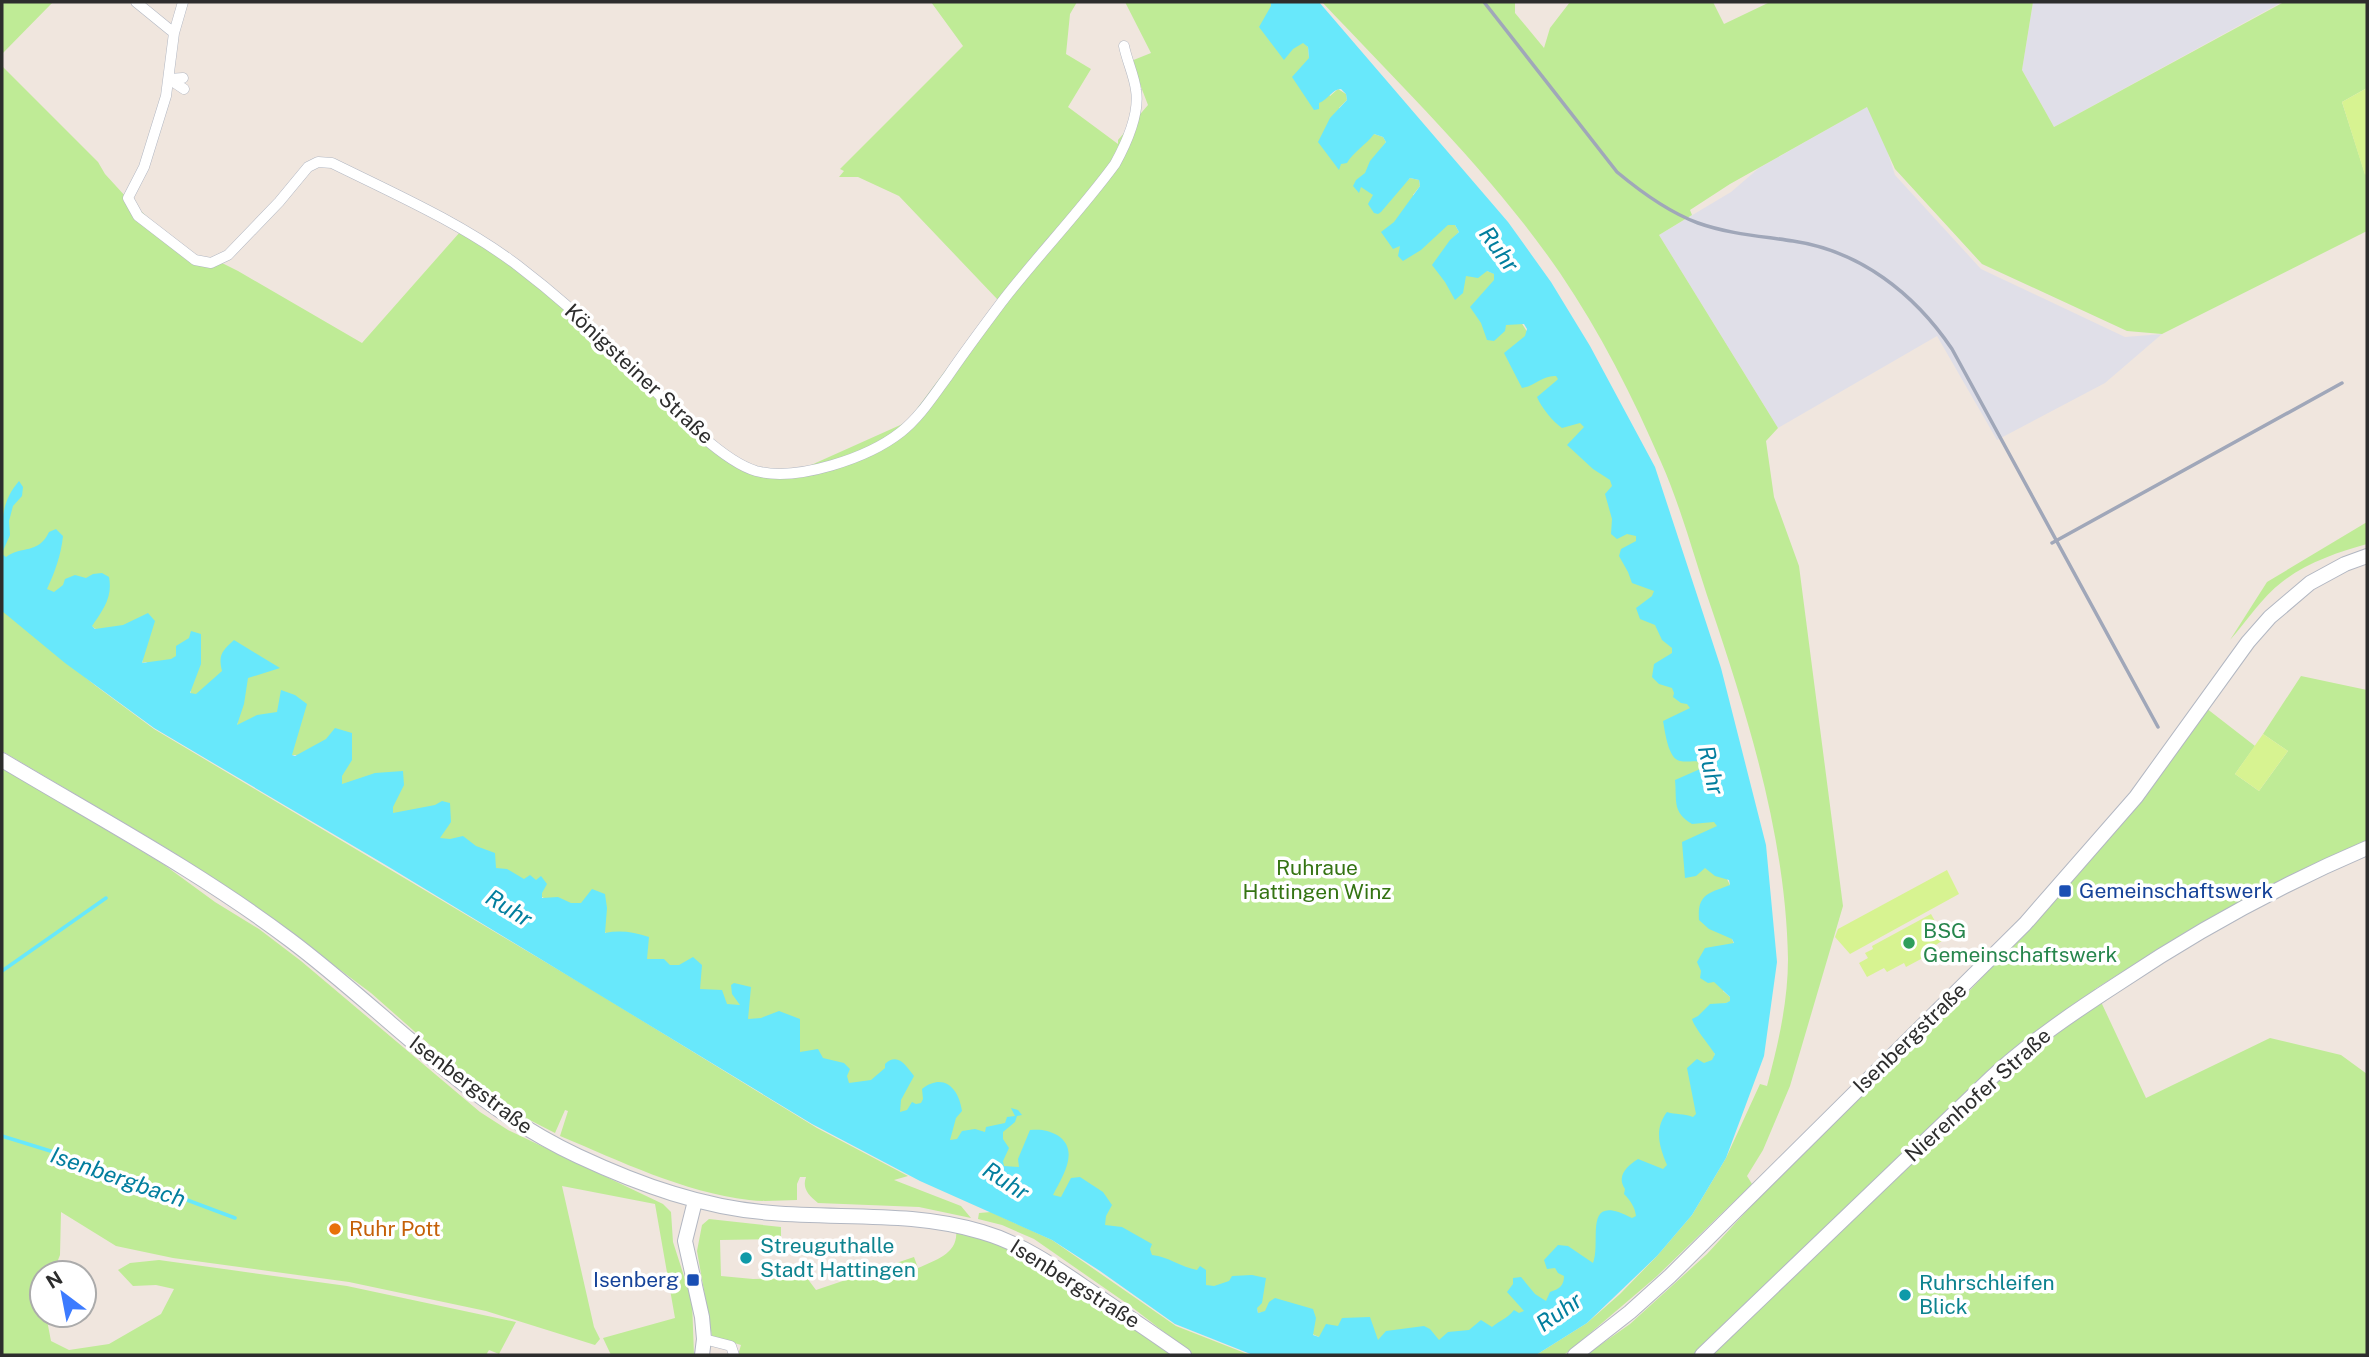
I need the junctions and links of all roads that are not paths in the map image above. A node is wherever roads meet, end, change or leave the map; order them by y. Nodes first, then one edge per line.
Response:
1 (136, 2) edge
2 (183, 2) edge
3 (174, 33) junction
4 (1124, 46) dead end
5 (183, 78) dead end
6 (169, 79) junction
7 (184, 89) dead end
8 (2367, 556) edge
9 (2, 760) edge
10 (2367, 848) edge
11 (695, 1201) junction
12 (704, 1339) junction
13 (702, 1355) edge
14 (734, 1355) edge
15 (1184, 1355) edge
16 (1575, 1355) edge
17 (1702, 1355) edge

1 - 3 street
2 - 3 street, Königsteiner Straße
3 - 6 street, Königsteiner Straße
4 - 6 street, Königsteiner Straße
5 - 6 street
6 - 7 street
8 - 16 main road, Isenbergstraße
9 - 11 main road, Isenbergstraße
10 - 17 main road, Nierenhofer Straße
11 - 12 main road
11 - 15 main road, Isenbergstraße
12 - 13 main road
12 - 14 street

